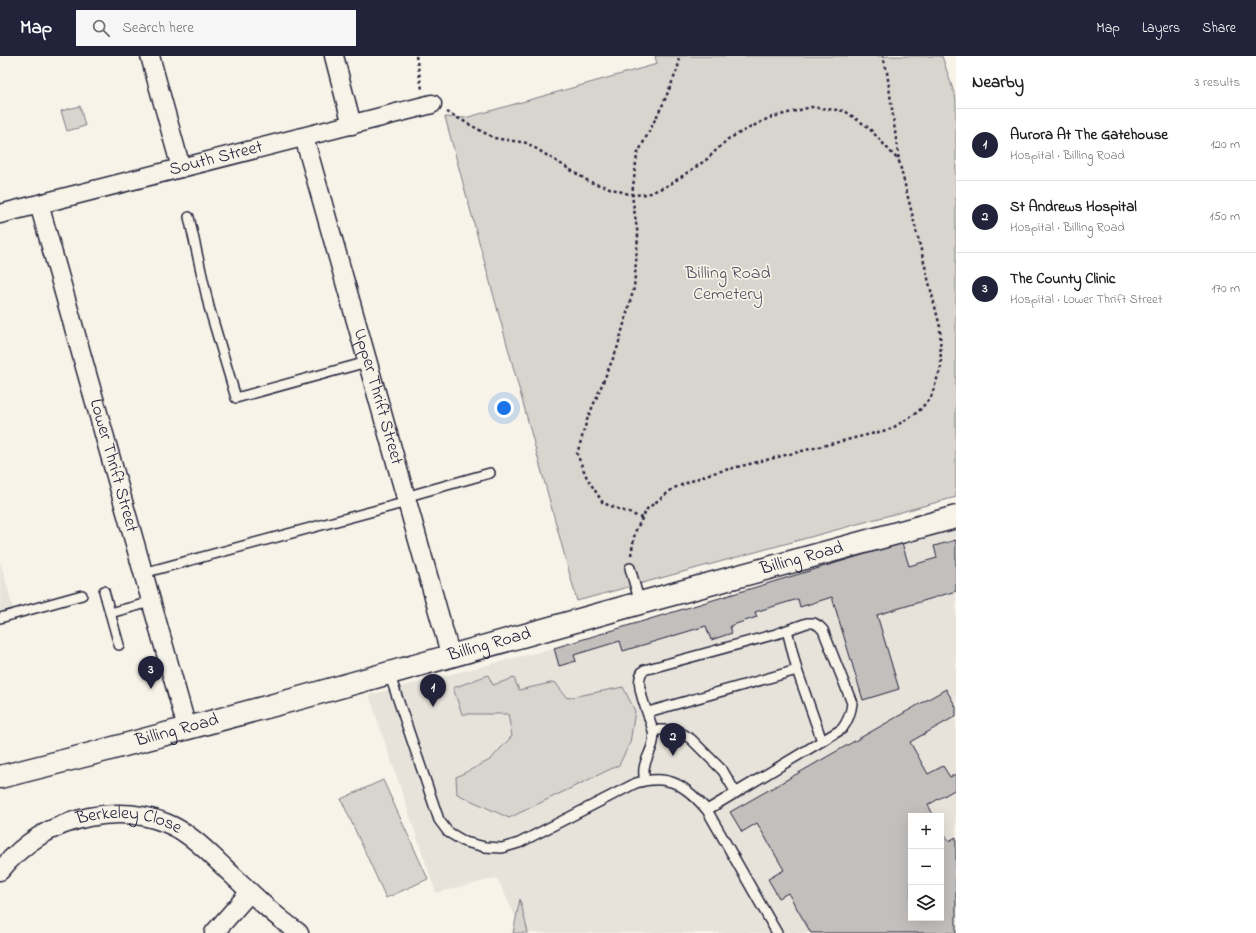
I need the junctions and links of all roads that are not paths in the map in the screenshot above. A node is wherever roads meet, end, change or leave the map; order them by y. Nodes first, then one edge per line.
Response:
1 (150, 56) edge
2 (334, 56) edge
3 (429, 105) road end
4 (352, 125) junction
5 (304, 137) junction
6 (181, 168) junction
7 (39, 204) junction
8 (0, 214) edge
9 (189, 217) dead end
10 (367, 362) junction
11 (490, 473) dead end
12 (406, 499) junction
13 (956, 517) edge
14 (630, 568) road end
15 (143, 573) junction
16 (104, 591) dead end
17 (82, 595) dead end
18 (151, 602) junction
19 (640, 603) junction
20 (110, 613) junction
21 (0, 618) edge
22 (787, 630) junction
23 (119, 645) dead end
24 (450, 657) junction
25 (797, 670) junction
26 (389, 674) junction
27 (648, 712) junction
28 (187, 728) junction
29 (653, 730) junction
30 (822, 741) junction
31 (0, 777) edge
32 (645, 780) junction
33 (736, 793) junction
34 (707, 810) junction
35 (0, 871) edge
36 (250, 892) junction
37 (214, 933) edge
38 (299, 933) edge
39 (777, 933) edge

1 - 6 street
2 - 4 street
3 - 4 street, South Street
4 - 5 street, South Street
5 - 6 street, South Street
5 - 10 street, Upper Thrift Street
6 - 7 street, South Street
7 - 8 street, South Street
7 - 15 street, Lower Thrift Street
9 - 10 lane
10 - 12 street, Upper Thrift Street
11 - 12 lane
12 - 15 lane
12 - 24 street, Upper Thrift Street
13 - 19 street, Billing Road
14 - 19 lane
15 - 18 street, Lower Thrift Street
16 - 20 lane
17 - 21 lane
18 - 20 lane
18 - 28 street, Lower Thrift Street
19 - 24 street, Billing Road
20 - 23 lane
22 - 25 lane
22 - 27 lane
22 - 30 lane
24 - 26 street, Billing Road
25 - 27 lane
25 - 30 lane
26 - 28 street, Billing Road
26 - 32 lane
27 - 29 lane
28 - 31 street, Billing Road
29 - 32 lane
29 - 33 lane
30 - 33 lane
32 - 34 lane
33 - 34 lane
34 - 39 lane
35 - 36 street, Berkeley Close
36 - 37 street
36 - 38 street, Berkeley Close

